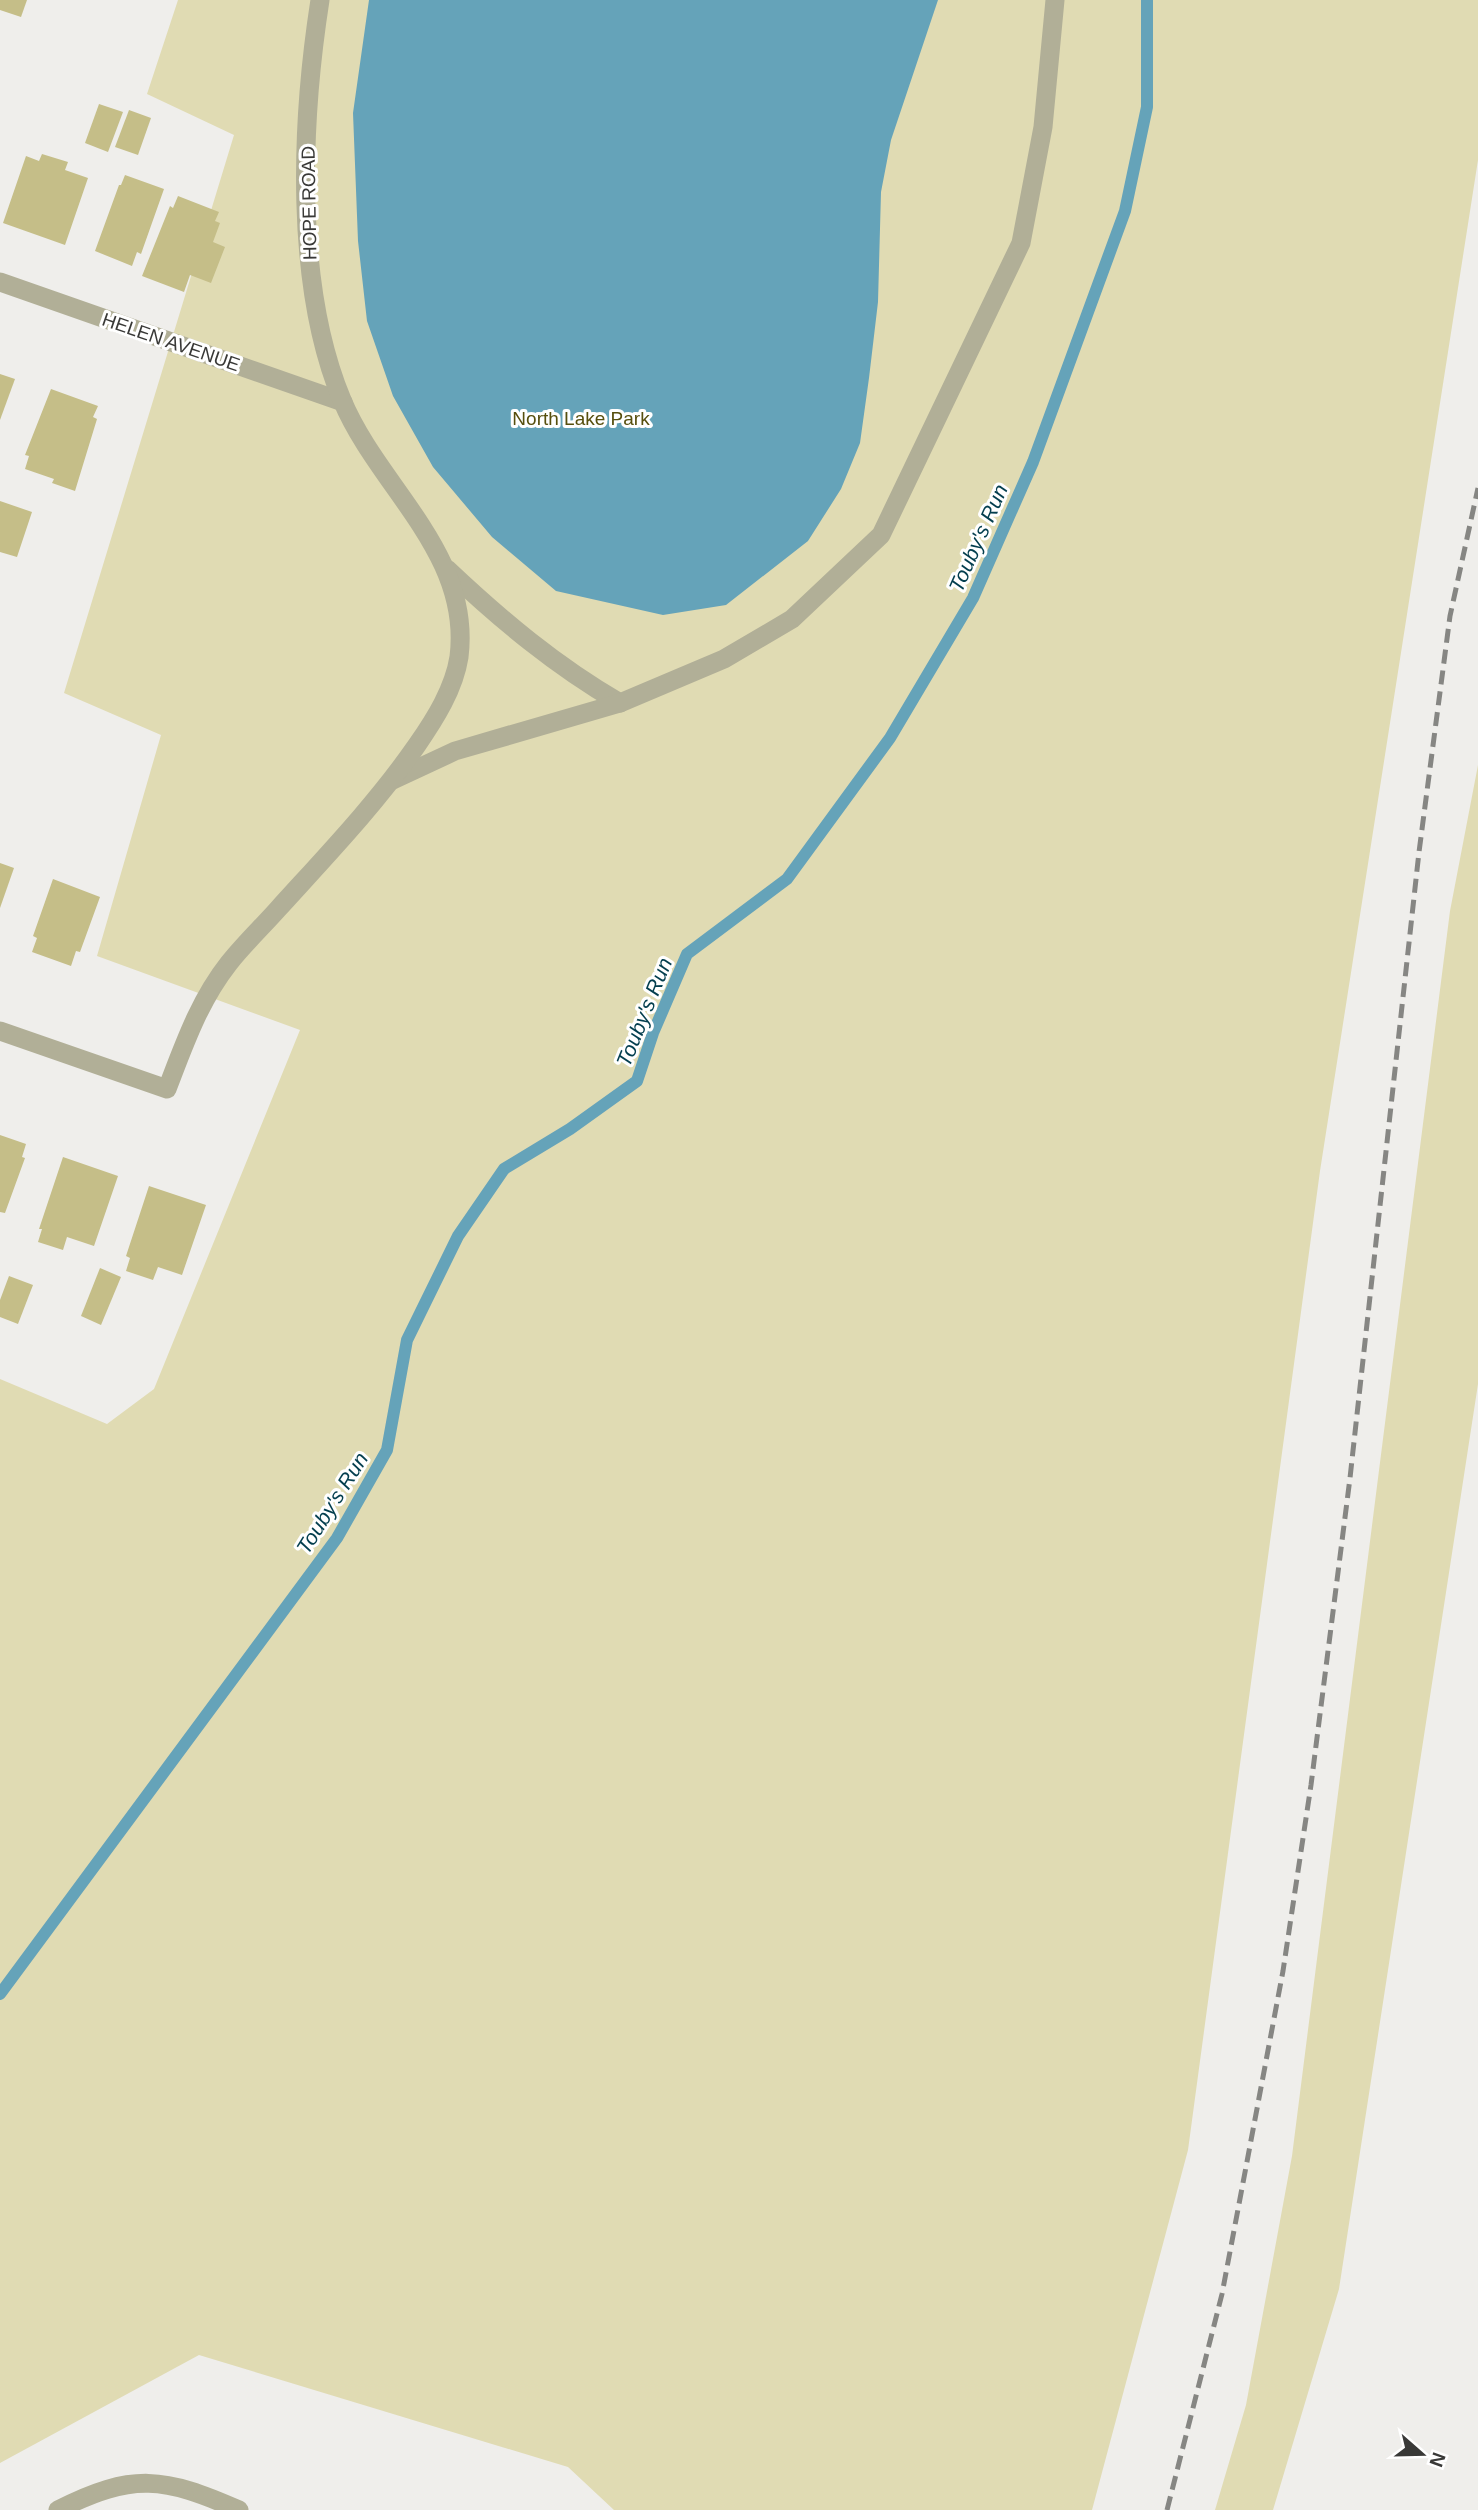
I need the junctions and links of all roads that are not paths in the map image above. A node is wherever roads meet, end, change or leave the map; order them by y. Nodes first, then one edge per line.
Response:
1 (320, 0) edge
2 (1055, 0) edge
3 (0, 282) edge
4 (343, 402) junction
5 (447, 569) junction
6 (620, 703) junction
7 (392, 780) junction
8 (0, 1031) edge
9 (58, 2510) edge
10 (239, 2510) edge

1 - 4 street, HOPE ROAD
2 - 6 street
3 - 4 street, HELEN AVENUE
4 - 5 street, HOPE ROAD
5 - 6 street
5 - 7 street
6 - 7 street
7 - 8 street
9 - 10 street

